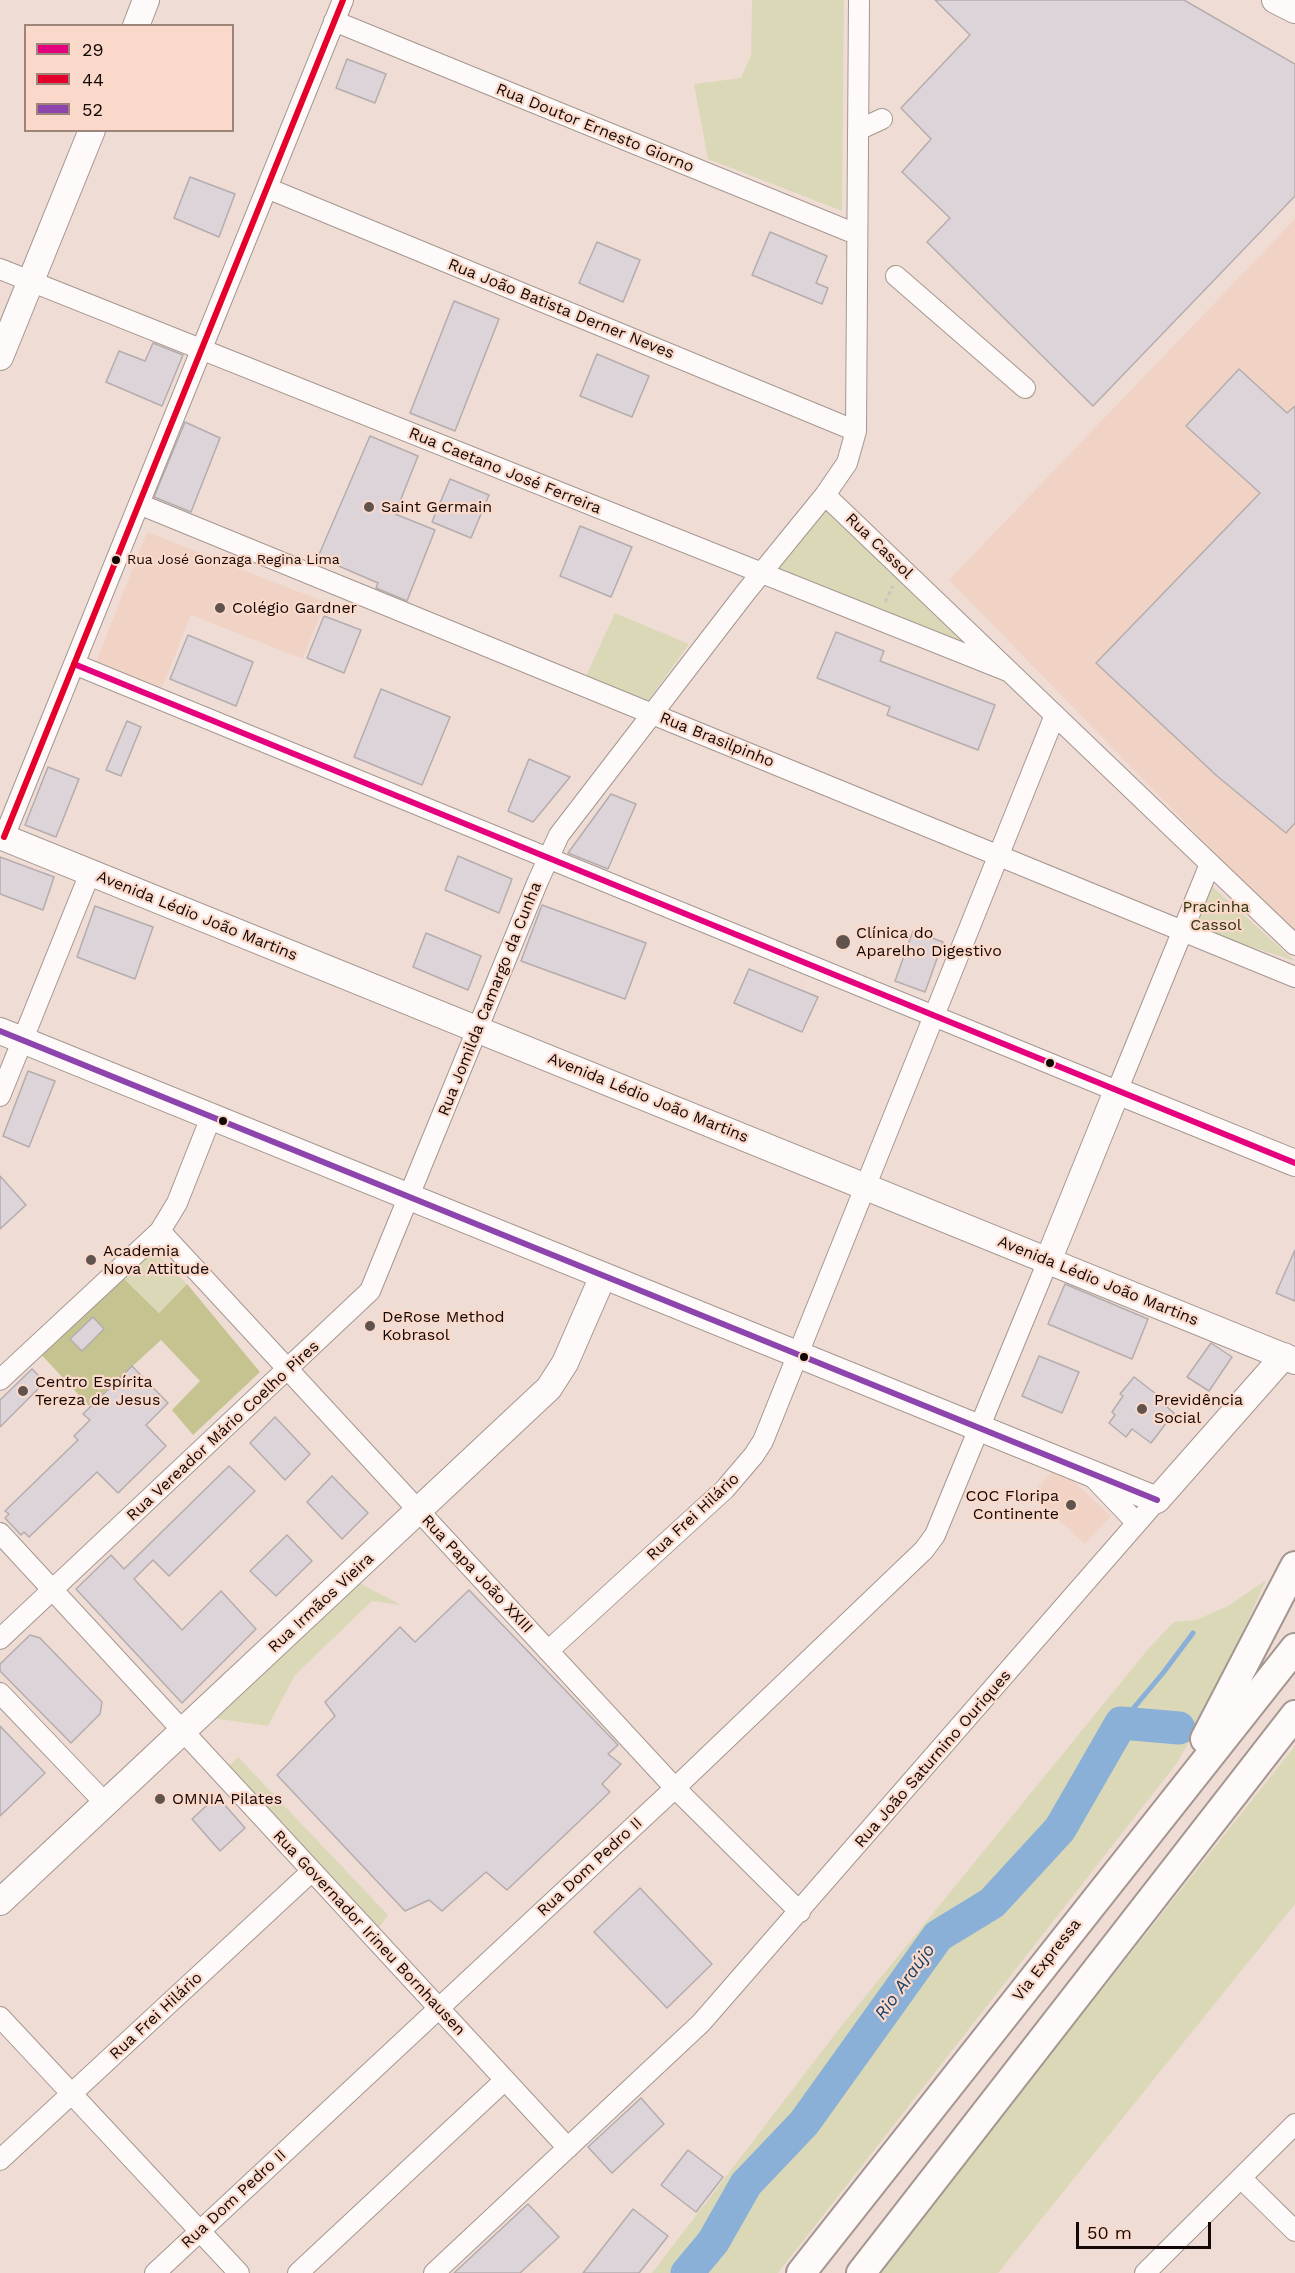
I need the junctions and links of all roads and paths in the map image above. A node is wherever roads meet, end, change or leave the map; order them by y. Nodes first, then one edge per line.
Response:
1 (146, 0) edge
2 (343, 0) edge
3 (859, 0) edge
4 (1275, 0) edge
5 (1295, 10) edge
6 (334, 21) junction
7 (137, 24) edge
8 (882, 118) dead end
9 (858, 130) junction
10 (91, 132) edge
11 (267, 188) junction
12 (856, 234) junction
13 (0, 268) edge
14 (896, 276) dead end
15 (30, 281) junction
16 (201, 349) junction
17 (0, 357) edge
18 (1025, 388) dead end
19 (856, 431) junction
20 (825, 495) junction
21 (139, 504) junction
22 (902, 568) junction
23 (761, 573) junction
24 (877, 620) junction
25 (74, 664) junction
26 (1010, 672) junction
27 (653, 714) junction
28 (1055, 715) junction
29 (2, 837) edge
30 (999, 856) junction
31 (548, 858) junction
32 (1210, 864) junction
33 (90, 873) junction
34 (1183, 931) junction
35 (1295, 945) edge
36 (1295, 977) edge
37 (934, 1016) junction
38 (478, 1030) junction
39 (0, 1031) edge
40 (24, 1041) junction
41 (1117, 1091) junction
42 (0, 1096) edge
43 (211, 1117) junction
44 (1295, 1163) edge
45 (866, 1187) junction
46 (410, 1198) junction
47 (160, 1231) junction
48 (1048, 1261) junction
49 (603, 1276) junction
50 (799, 1355) junction
51 (1290, 1359) edge
52 (289, 1370) junction
53 (0, 1380) edge
54 (979, 1428) junction
55 (1091, 1475) junction
56 (1157, 1500) junction
57 (420, 1512) junction
58 (1133, 1519) dead end
59 (0, 1533) edge
60 (1295, 1566) edge
61 (52, 1590) junction
62 (0, 1639) edge
63 (1295, 1648) edge
64 (548, 1651) junction
65 (0, 1693) edge
66 (1295, 1715) edge
67 (183, 1731) junction
68 (675, 1788) junction
69 (105, 1803) junction
70 (1166, 1809) junction
71 (312, 1871) junction
72 (0, 1902) edge
73 (800, 1912) junction
74 (439, 2008) junction
75 (0, 2017) edge
76 (505, 2080) junction
77 (72, 2094) junction
78 (1295, 2124) edge
79 (568, 2148) junction
80 (0, 2160) edge
81 (1242, 2179) junction
82 (200, 2231) junction
83 (1295, 2231) edge
84 (155, 2273) edge
85 (239, 2273) edge
86 (298, 2273) edge
87 (434, 2273) edge
88 (801, 2273) edge
89 (861, 2273) edge
90 (1145, 2273) edge

1 - 7 main road
2 - 6 street
3 - 9 street
4 - 5 main road
6 - 11 street
6 - 12 street, Rua Doutor Ernesto Giorno
8 - 9 street
9 - 12 street
10 - 15 main road
11 - 16 street
11 - 19 street, Rua João Batista Derner Neves
12 - 19 street
13 - 15 street, Rua Caetano José Ferreira
14 - 18 street
15 - 16 street, Rua Caetano José Ferreira
15 - 17 main road
16 - 21 street
16 - 23 street, Rua Caetano José Ferreira
19 - 20 street
20 - 22 street, Rua Cassol
20 - 23 street, Rua Jomilda Camargo da Cunha
21 - 25 street
21 - 27 street, Rua Brasilpinho
22 - 24 path
22 - 26 street, Rua Cassol
23 - 24 street, Rua Caetano José Ferreira
23 - 27 street, Rua Jomilda Camargo da Cunha
24 - 26 street, Rua Caetano José Ferreira
25 - 29 street
25 - 31 street
26 - 28 street, Rua Cassol
27 - 30 street, Rua Brasilpinho
27 - 31 street, Rua Jomilda Camargo da Cunha
28 - 30 street, Rua Frei Hilário
28 - 32 street, Rua Cassol
29 - 33 main road, Avenida Lédio João Martins
30 - 34 street, Rua Brasilpinho
30 - 37 street, Rua Frei Hilário
31 - 37 street
31 - 38 street, Rua Jomilda Camargo da Cunha
32 - 34 street
32 - 35 street, Rua Cassol
33 - 38 main road, Avenida Lédio João Martins
33 - 40 street
34 - 36 street, Rua Brasilpinho
34 - 41 street
37 - 41 street
37 - 45 street, Rua Frei Hilário
38 - 45 main road, Avenida Lédio João Martins
38 - 46 street, Rua Jomilda Camargo da Cunha
39 - 40 main road
40 - 42 street
40 - 43 main road
41 - 44 main road
41 - 48 main road
43 - 46 main road
43 - 47 street
45 - 48 main road, Avenida Lédio João Martins
45 - 50 street, Rua Frei Hilário
46 - 49 main road
46 - 52 street, Rua Vereador Mário Coelho Pires
47 - 52 street, Rua Papa João XXIII
47 - 53 street
48 - 51 main road, Avenida Lédio João Martins
48 - 54 street, Rua Dom Pedro II
49 - 50 main road
49 - 57 main road, Rua Irmãos Vieira
50 - 54 main road
50 - 64 street, Rua Frei Hilário
51 - 56 main road, Rua João Saturnino Ouriques
52 - 57 street, Rua Papa João XXIII
52 - 61 street, Rua Vereador Mário Coelho Pires
54 - 55 main road
54 - 68 street, Rua Dom Pedro II
55 - 56 main road
55 - 58 street
56 - 73 street, Rua João Saturnino Ouriques
57 - 64 street, Rua Papa João XXIII
57 - 67 main road, Rua Irmãos Vieira
59 - 61 street, Rua Governador Irineu Bornhausen
60 - 70 highway
61 - 62 street, Rua Vereador Mário Coelho Pires
61 - 67 street, Rua Governador Irineu Bornhausen
63 - 70 highway, Via Expressa
64 - 68 street, Rua Papa João XXIII
65 - 69 street
66 - 89 highway
67 - 69 main road, Rua Irmãos Vieira
67 - 71 street, Rua Governador Irineu Bornhausen
68 - 73 street, Rua Papa João XXIII
68 - 74 street, Rua Dom Pedro II
69 - 72 main road, Rua Irmãos Vieira
70 - 88 highway, Via Expressa
71 - 74 street, Rua Governador Irineu Bornhausen
71 - 77 street, Rua Frei Hilário
73 - 79 street, Rua João Saturnino Ouriques
74 - 76 street, Rua Governador Irineu Bornhausen
74 - 82 street, Rua Dom Pedro II
75 - 77 street
76 - 79 street, Rua Governador Irineu Bornhausen
76 - 86 street
77 - 80 street, Rua Frei Hilário
77 - 82 street
78 - 81 street
79 - 87 street, Rua João Saturnino Ouriques
81 - 83 street
81 - 90 street
82 - 84 street, Rua Dom Pedro II
82 - 85 street

